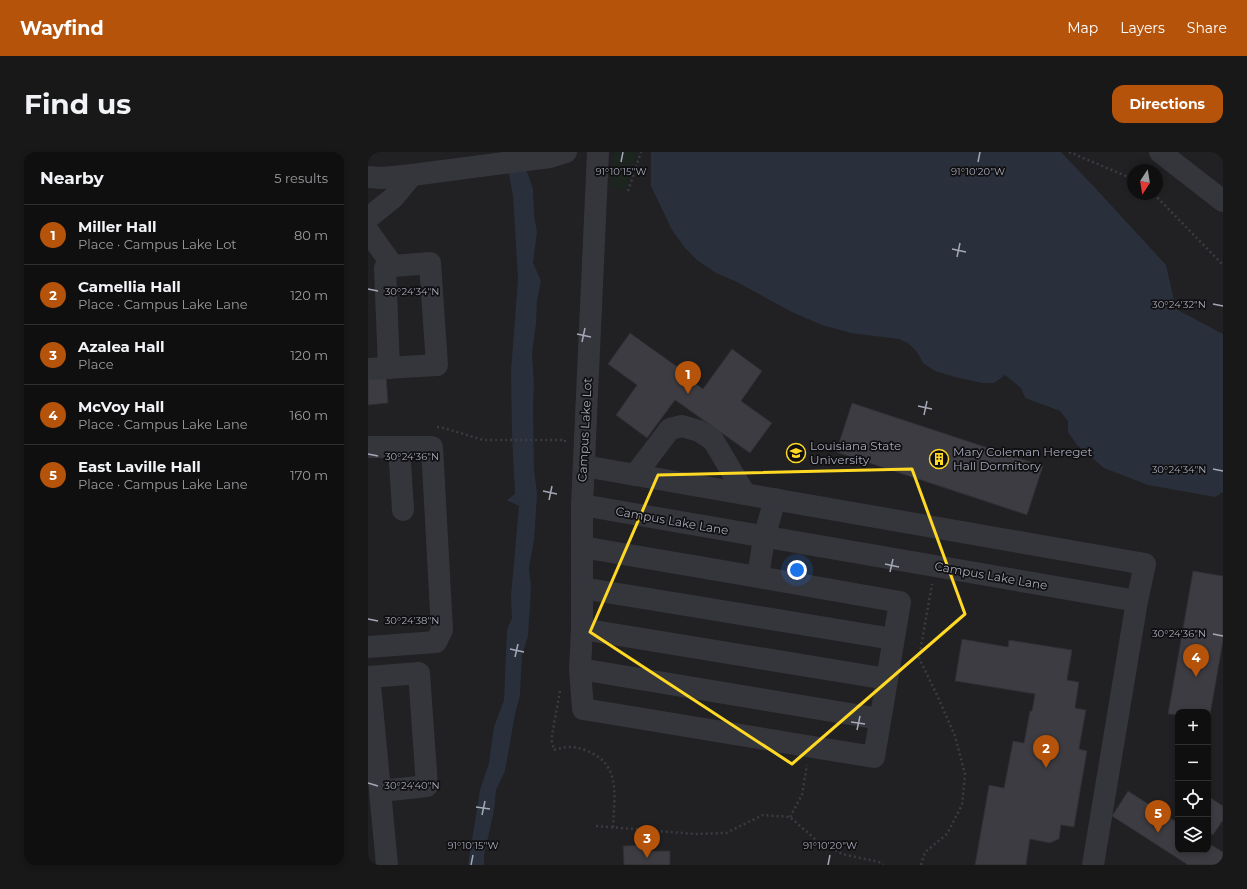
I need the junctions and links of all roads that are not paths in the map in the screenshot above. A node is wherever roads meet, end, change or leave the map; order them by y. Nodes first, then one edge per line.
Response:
1 (598, 152) edge
2 (1160, 152) edge
3 (558, 154) edge
4 (412, 175) junction
5 (368, 177) edge
6 (1223, 201) edge
7 (368, 218) edge
8 (368, 231) edge
9 (393, 266) junction
10 (379, 369) edge
11 (368, 447) edge
12 (399, 447) junction
13 (584, 466) junction
14 (636, 475) junction
15 (746, 494) junction
16 (775, 499) junction
17 (582, 505) junction
18 (403, 510) dead end
19 (764, 538) junction
20 (582, 547) junction
21 (758, 577) junction
22 (582, 588) junction
23 (1137, 601) junction
24 (582, 629) junction
25 (893, 639) junction
26 (368, 647) edge
27 (580, 669) junction
28 (887, 679) junction
29 (370, 706) edge
30 (880, 719) junction
31 (381, 791) junction
32 (387, 865) edge
33 (1093, 865) edge

1 - 13 street, Campus Lake Lot
2 - 6 street
3 - 4 street
4 - 5 street
4 - 7 street
8 - 9 street
9 - 10 street
9 - 10 street
11 - 12 street
12 - 18 street
12 - 26 street
13 - 14 street
13 - 17 street, Campus Lake Lot
14 - 15 street
14 - 15 street
15 - 16 street
16 - 19 street
16 - 23 street
17 - 19 street, Campus Lake Lane
17 - 20 street, Campus Lake Lot
19 - 21 street
19 - 23 street, Campus Lake Lane
20 - 21 street
20 - 22 street, Campus Lake Lot
21 - 25 street
22 - 24 street, Campus Lake Lot
22 - 25 street
23 - 33 street
24 - 27 street, Campus Lake Lot
24 - 28 street
25 - 28 street
27 - 30 street
27 - 30 street, Campus Lake Lot
28 - 30 street
29 - 31 street
29 - 31 street
31 - 32 street

